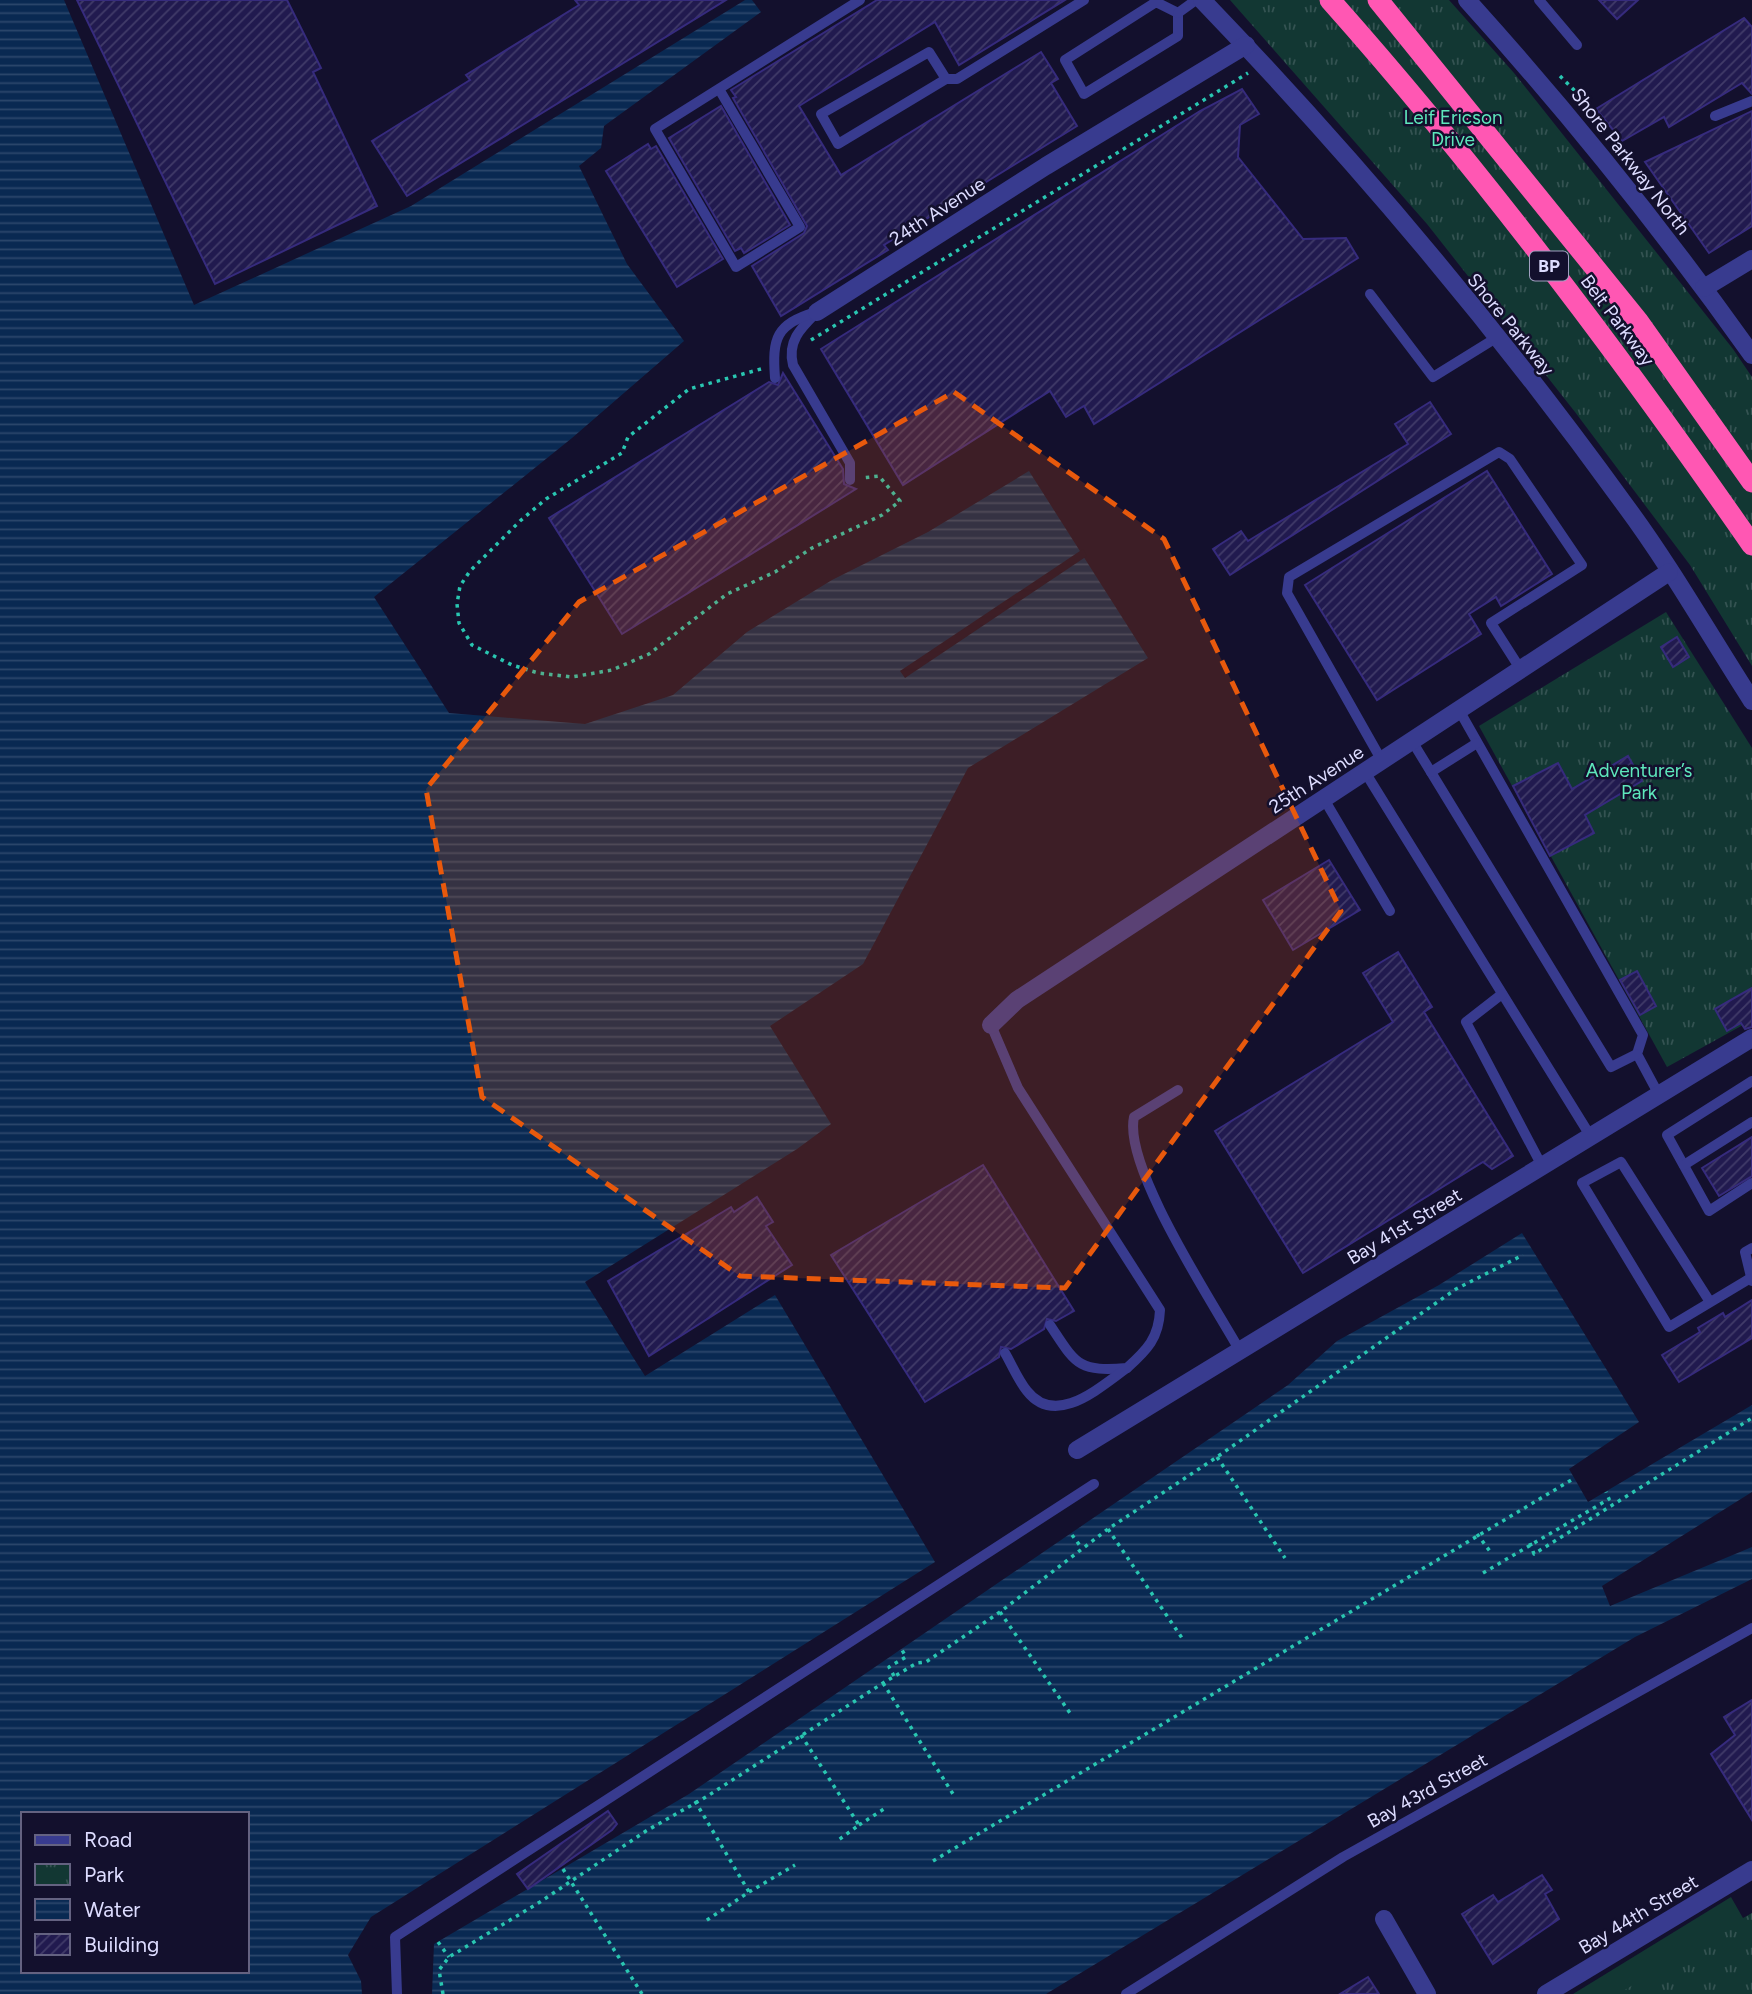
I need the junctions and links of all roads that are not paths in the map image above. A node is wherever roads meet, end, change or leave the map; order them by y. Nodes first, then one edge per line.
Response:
1 (860, 0) edge
2 (1084, 0) edge
3 (1196, 0) edge
4 (1202, 0) edge
5 (1330, 0) edge
6 (1378, 0) edge
7 (1467, 0) edge
8 (1539, 0) edge
9 (1178, 13) junction
10 (1246, 45) junction
11 (1577, 45) dead end
12 (946, 79) junction
13 (719, 89) junction
14 (1752, 101) edge
15 (1715, 117) dead end
16 (1752, 259) edge
17 (1704, 288) junction
18 (1370, 294) dead end
19 (817, 312) junction
20 (1496, 338) junction
21 (1752, 355) edge
22 (775, 378) dead end
23 (850, 480) road end
24 (1752, 482) edge
25 (1752, 545) edge
26 (1669, 572) junction
27 (1521, 670) junction
28 (1752, 701) edge
29 (1458, 710) junction
30 (1412, 741) junction
31 (1477, 743) junction
32 (1382, 761) junction
33 (1364, 772) junction
34 (1431, 772) junction
35 (1324, 799) junction
36 (1390, 911) dead end
37 (1502, 994) junction
38 (990, 1025) joint
39 (1752, 1038) edge
40 (1637, 1054) junction
41 (1752, 1081) edge
42 (1178, 1090) dead end
43 (1659, 1095) junction
44 (1752, 1122) edge
45 (1591, 1137) junction
46 (1684, 1165) junction
47 (1542, 1166) junction
48 (1752, 1183) edge
49 (1752, 1248) edge
50 (1751, 1280) edge
51 (1710, 1302) junction
52 (1050, 1325) dead end
53 (1240, 1350) junction
54 (1004, 1353) dead end
55 (1127, 1368) junction
56 (1077, 1450) dead end
57 (1094, 1484) dead end
58 (1752, 1628) edge
59 (1752, 1870) edge
60 (1384, 1919) dead end
61 (397, 1994) edge
62 (1126, 1994) edge
63 (1427, 1994) edge
64 (1546, 1994) edge

1 - 13 lane
2 - 12 lane
3 - 9 lane
4 - 10 street, Shore Parkway
5 - 25 highway, Belt Parkway / BP
6 - 24 highway, Belt Parkway / BP
7 - 17 street, Shore Parkway North
8 - 11 lane
9 - 9 lane
10 - 19 street, 24th Avenue
10 - 20 street, Shore Parkway
12 - 12 lane
13 - 13 lane
14 - 15 lane
16 - 17 street
17 - 21 street, Shore Parkway North
18 - 20 lane
19 - 22 lane
19 - 23 lane, 24th Avenue
20 - 26 street, Shore Parkway
26 - 27 street, 25th Avenue
26 - 28 street, Shore Parkway
27 - 29 street, 25th Avenue
27 - 32 lane
29 - 30 street, 25th Avenue
29 - 31 lane
30 - 32 street, 25th Avenue
30 - 34 lane
31 - 34 lane
31 - 40 lane
32 - 33 street, 25th Avenue
33 - 35 street, 25th Avenue
33 - 37 lane
34 - 40 lane
35 - 36 lane
35 - 38 street, 25th Avenue
37 - 45 lane
37 - 47 lane
38 - 55 lane
39 - 43 street, Bay 41st Street
40 - 43 lane
41 - 46 lane
42 - 53 lane
43 - 45 street, Bay 41st Street
44 - 46 lane
45 - 47 street, Bay 41st Street
46 - 48 lane
47 - 53 street, Bay 41st Street
49 - 50 lane
50 - 51 lane
51 - 51 lane
52 - 55 lane
53 - 56 street, Bay 41st Street
54 - 55 lane
57 - 61 lane
58 - 62 lane, Bay 43rd Street
59 - 64 street, Bay 44th Street
60 - 63 street

